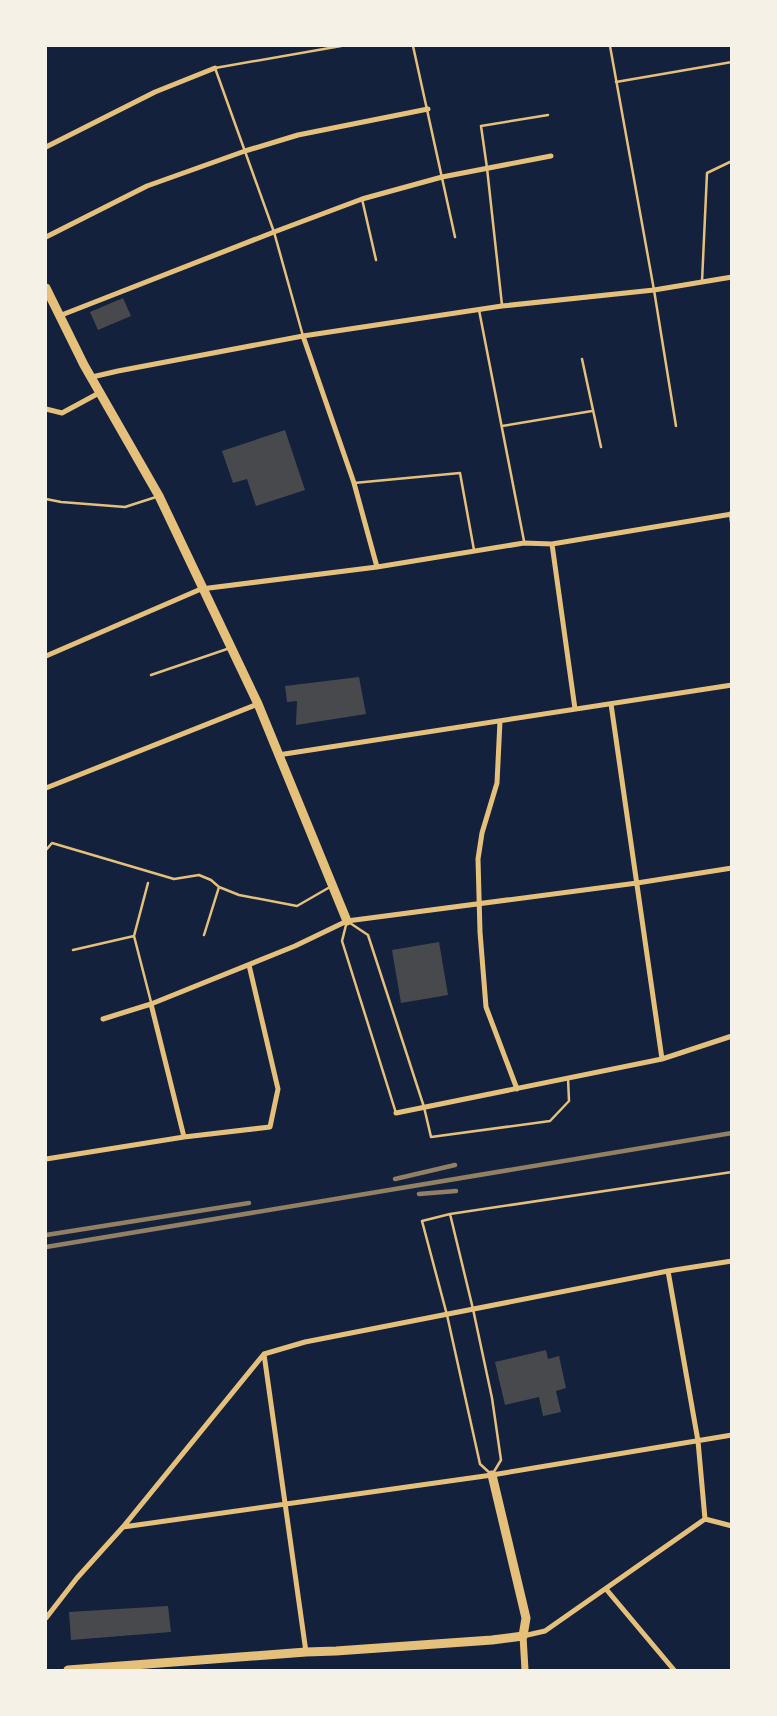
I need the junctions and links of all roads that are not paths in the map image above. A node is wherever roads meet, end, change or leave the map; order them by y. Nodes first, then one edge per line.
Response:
1 (311, 46) edge
2 (341, 46) edge
3 (414, 46) edge
4 (610, 46) edge
5 (312, 51) junction
6 (732, 62) edge
7 (215, 68) junction
8 (617, 82) junction
9 (428, 109) junction
10 (548, 115) dead end
11 (46, 147) edge
12 (245, 151) junction
13 (551, 156) dead end
14 (732, 161) edge
15 (487, 168) junction
16 (442, 177) junction
17 (362, 199) junction
18 (274, 232) junction
19 (46, 237) edge
20 (454, 237) dead end
21 (376, 260) dead end
22 (732, 277) edge
23 (702, 282) junction
24 (46, 288) edge
25 (654, 290) junction
26 (502, 306) junction
27 (479, 310) junction
28 (59, 316) junction
29 (303, 336) junction
30 (582, 359) dead end
31 (92, 377) junction
32 (99, 392) junction
33 (46, 409) edge
34 (592, 411) junction
35 (502, 426) junction
36 (676, 426) dead end
37 (601, 447) dead end
38 (354, 483) junction
39 (159, 496) junction
40 (46, 499) edge
41 (731, 512) edge
42 (732, 528) edge
43 (524, 543) junction
44 (552, 544) junction
45 (474, 551) junction
46 (377, 567) junction
47 (201, 589) junction
48 (230, 648) junction
49 (46, 656) edge
50 (151, 675) dead end
51 (732, 685) edge
52 (258, 704) junction
53 (611, 704) junction
54 (575, 709) junction
55 (500, 721) junction
56 (278, 755) junction
57 (46, 788) edge
58 (46, 850) edge
59 (732, 868) edge
60 (148, 883) dead end
61 (637, 883) junction
62 (333, 886) junction
63 (219, 887) junction
64 (480, 904) junction
65 (347, 921) junction
66 (204, 935) dead end
67 (134, 936) junction
68 (74, 950) dead end
69 (248, 965) junction
70 (151, 1004) junction
71 (103, 1019) dead end
72 (732, 1036) edge
73 (662, 1059) junction
74 (568, 1078) junction
75 (517, 1089) junction
76 (424, 1107) junction
77 (396, 1113) joint
78 (184, 1138) junction
79 (46, 1159) edge
80 (732, 1172) edge
81 (450, 1214) junction
82 (732, 1261) edge
83 (668, 1271) junction
84 (473, 1309) junction
85 (447, 1315) junction
86 (264, 1354) junction
87 (732, 1435) edge
88 (698, 1441) junction
89 (492, 1475) junction
90 (284, 1504) junction
91 (705, 1519) junction
92 (732, 1526) edge
93 (123, 1527) junction
94 (606, 1589) junction
95 (46, 1618) edge
96 (523, 1636) junction
97 (306, 1652) junction
98 (671, 1669) edge
99 (68, 1671) edge
100 (525, 1671) edge

1 - 5 lane
2 - 5 lane
3 - 9 lane
4 - 8 lane
5 - 7 lane
6 - 8 lane
7 - 11 street
7 - 12 lane
8 - 25 lane
9 - 12 street
9 - 16 lane
10 - 15 lane
12 - 18 lane
12 - 19 street
13 - 15 street
14 - 23 lane
15 - 16 street
15 - 26 lane
16 - 17 street
16 - 20 lane
17 - 18 street
17 - 21 lane
18 - 28 street
18 - 29 lane
22 - 23 street
23 - 25 street
24 - 28 main road
25 - 26 street
25 - 36 lane
26 - 27 street
27 - 29 street
27 - 35 lane
28 - 31 main road
29 - 31 street
29 - 38 street
30 - 34 lane
31 - 32 main road
32 - 33 street
32 - 39 main road
34 - 35 lane
34 - 37 lane
35 - 43 lane
38 - 45 lane
38 - 46 street
39 - 40 lane
39 - 47 main road
41 - 42 lane
41 - 44 street
43 - 44 street
43 - 45 street
44 - 54 street
45 - 46 street
46 - 47 street
47 - 48 main road
47 - 49 street
48 - 50 lane
48 - 52 main road
51 - 53 street
52 - 56 main road
52 - 57 street
53 - 54 street
53 - 61 street
54 - 55 street
55 - 56 street
55 - 64 street
56 - 62 main road
58 - 63 lane
59 - 61 street
60 - 67 lane
61 - 64 street
61 - 73 street
62 - 63 lane
62 - 65 main road
63 - 66 lane
64 - 65 street
64 - 75 street
65 - 69 street
65 - 76 lane
65 - 77 lane
67 - 68 lane
67 - 70 lane
69 - 70 street
69 - 78 street
70 - 71 street
70 - 78 street
72 - 73 street
73 - 74 street
74 - 75 street
74 - 76 lane
75 - 76 street
76 - 77 street
78 - 79 street
80 - 81 lane
81 - 84 lane
81 - 85 lane
82 - 83 street
83 - 84 street
83 - 88 street
84 - 85 street
84 - 89 lane
85 - 86 street
85 - 89 lane
86 - 90 street
86 - 93 street
87 - 88 street
88 - 89 street
88 - 91 street
89 - 90 street
89 - 96 main road
90 - 93 street
90 - 97 street
91 - 92 street
91 - 94 street
93 - 95 street
94 - 96 street
94 - 98 street
96 - 97 main road
96 - 100 street
97 - 99 main road

